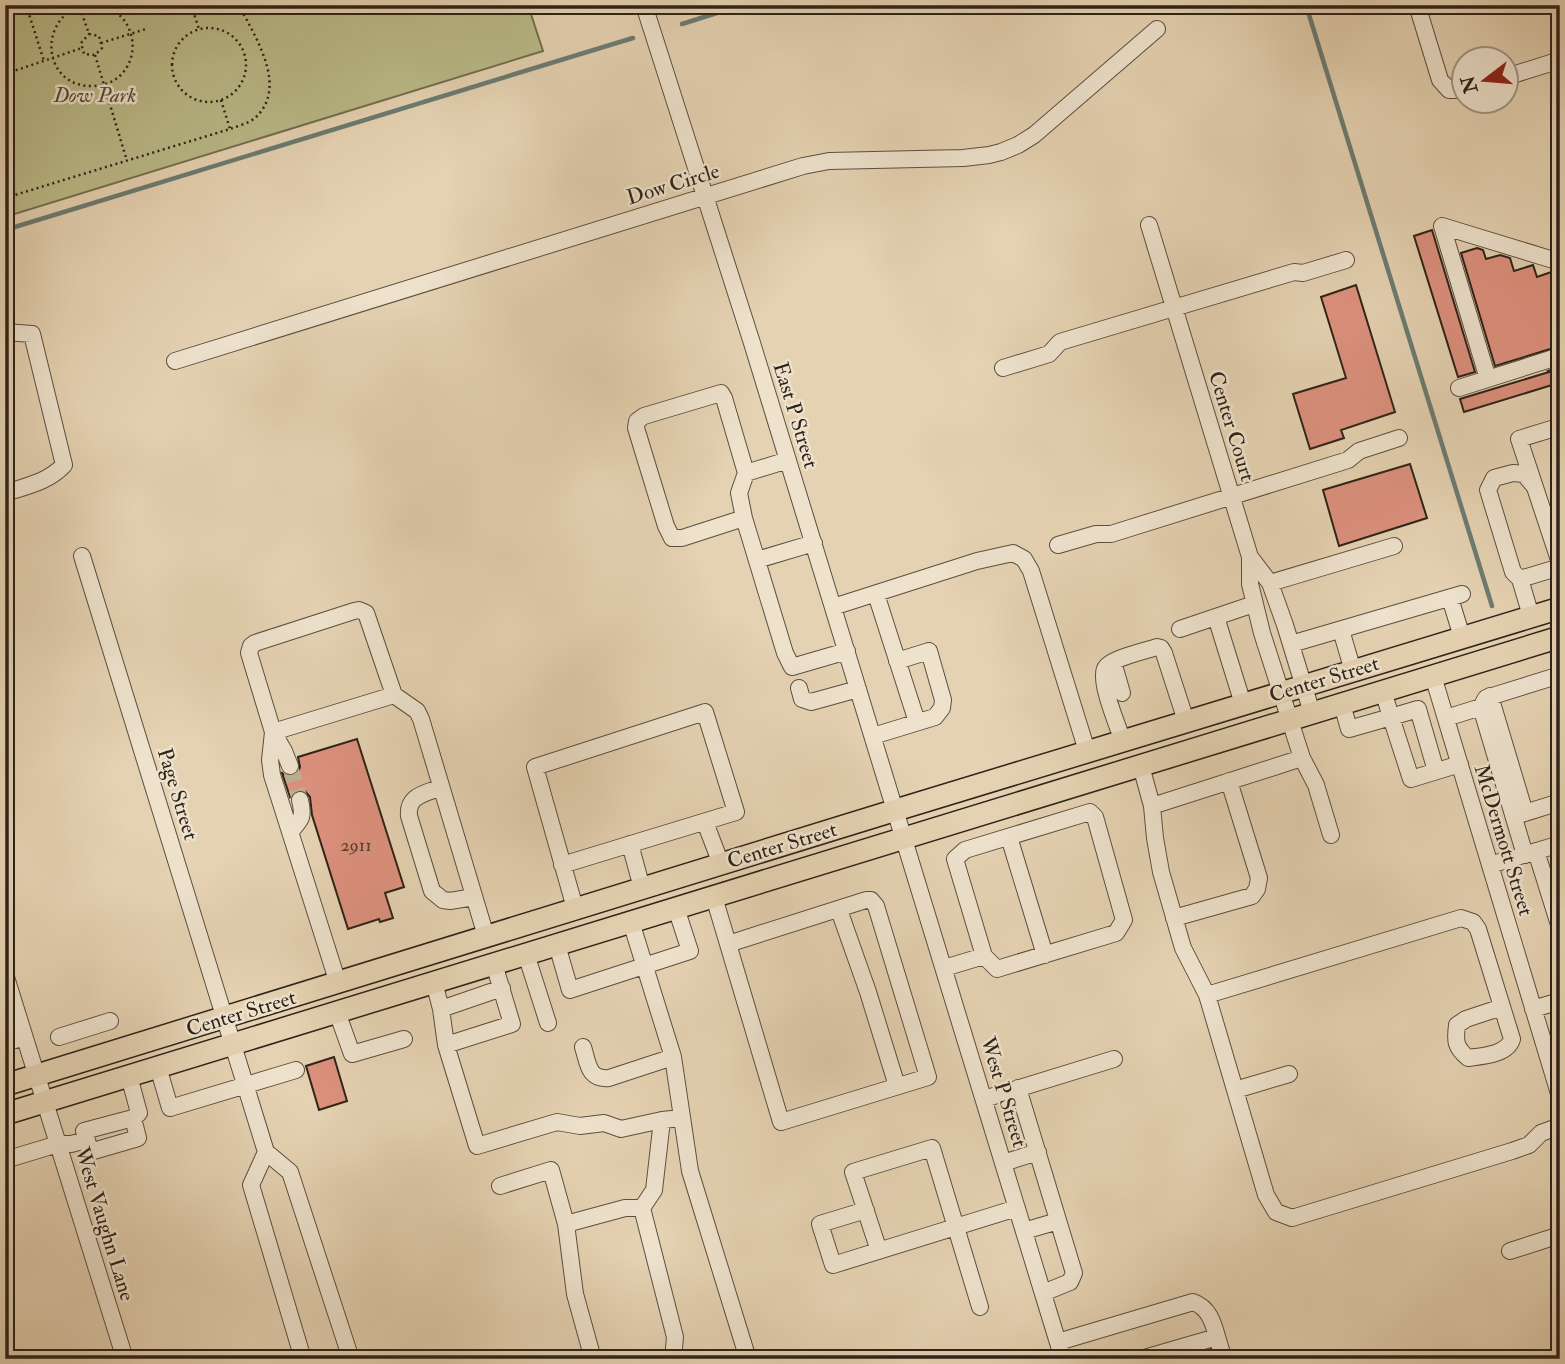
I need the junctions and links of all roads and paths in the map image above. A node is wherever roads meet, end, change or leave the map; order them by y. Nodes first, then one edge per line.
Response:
1 (26, 5) edge
2 (102, 5) edge
3 (191, 5) edge
4 (239, 5) edge
5 (644, 5) edge
6 (80, 6) edge
7 (1418, 9) edge
8 (146, 29) dead end
9 (199, 29) junction
10 (1157, 29) dead end
11 (89, 34) junction
12 (132, 34) junction
13 (101, 43) junction
14 (82, 48) junction
15 (95, 55) junction
16 (53, 58) junction
17 (1560, 60) edge
18 (44, 61) junction
19 (5, 67) edge
20 (1520, 73) edge
21 (104, 85) junction
22 (1450, 90) edge
23 (221, 100) junction
24 (230, 129) junction
25 (127, 162) junction
26 (5, 164) edge
27 (15, 195) junction
28 (705, 197) junction
29 (5, 198) edge
30 (1149, 225) dead end
31 (1346, 260) dead end
32 (1560, 262) edge
33 (1173, 308) junction
34 (5, 332) edge
35 (1560, 356) edge
36 (175, 361) dead end
37 (1003, 368) dead end
38 (1488, 379) junction
39 (1459, 388) dead end
40 (1558, 427) dead end
41 (1399, 438) dead end
42 (788, 460) junction
43 (746, 473) junction
44 (1534, 486) junction
45 (5, 493) edge
46 (1231, 496) junction
47 (744, 518) junction
48 (814, 543) junction
49 (1058, 545) dead end
50 (1394, 545) dead end
51 (82, 556) dead end
52 (1250, 557) junction
53 (757, 560) junction
54 (1560, 565) edge
55 (1520, 579) junction
56 (1270, 583) junction
57 (876, 594) junction
58 (1254, 604) junction
59 (834, 607) junction
60 (1560, 608) edge
61 (1531, 616) junction
62 (1216, 617) junction
63 (1285, 625) junction
64 (1180, 629) dead end
65 (1342, 630) junction
66 (1262, 633) junction
67 (1560, 637) edge
68 (1462, 638) junction
69 (1291, 644) junction
70 (1425, 648) junction
71 (847, 651) junction
72 (897, 661) junction
73 (1113, 662) junction
74 (1353, 671) junction
75 (1433, 676) junction
76 (1560, 676) edge
77 (1304, 685) junction
78 (799, 688) dead end
79 (858, 689) junction
80 (1383, 691) junction
81 (1281, 692) junction
82 (394, 695) junction
83 (1441, 701) junction
84 (1486, 702) junction
85 (1243, 704) junction
86 (1342, 704) junction
87 (1418, 709) junction
88 (1312, 713) junction
89 (1114, 715) junction
90 (1391, 717) junction
91 (1446, 718) junction
92 (1289, 720) junction
93 (1186, 721) junction
94 (917, 722) junction
95 (273, 732) junction
96 (873, 736) junction
97 (1123, 741) junction
98 (1087, 751) junction
99 (1302, 758) junction
100 (1460, 764) junction
101 (290, 766) tunnel mouth
102 (1141, 766) junction
103 (1436, 771) junction
104 (1229, 781) junction
105 (441, 787) junction
106 (1032, 799) junction
107 (300, 800) tunnel mouth
108 (1560, 802) edge
109 (1152, 806) junction
110 (896, 810) junction
111 (1519, 815) junction
112 (705, 822) junction
113 (1041, 827) junction
114 (290, 832) junction
115 (1331, 835) dead end
116 (1009, 837) junction
117 (904, 838) junction
118 (1560, 844) edge
119 (630, 845) junction
120 (1531, 853) junction
121 (719, 864) junction
122 (562, 865) junction
123 (1490, 865) junction
124 (632, 891) junction
125 (720, 895) junction
126 (474, 897) junction
127 (575, 908) junction
128 (676, 908) junction
129 (839, 910) junction
130 (1174, 918) junction
131 (631, 922) junction
132 (1560, 928) edge
133 (486, 936) junction
134 (557, 944) junction
135 (728, 944) junction
136 (431, 953) junction
137 (526, 954) junction
138 (1045, 955) junction
139 (984, 956) junction
140 (494, 964) junction
141 (645, 966) junction
142 (943, 968) junction
143 (5, 974) edge
144 (437, 981) junction
145 (338, 983) junction
146 (502, 988) junction
147 (1207, 995) junction
148 (1560, 1001) edge
149 (1502, 1007) dead end
150 (441, 1009) junction
151 (1533, 1009) junction
152 (342, 1011) junction
153 (225, 1018) junction
154 (110, 1021) dead end
155 (548, 1023) dead end
156 (86, 1029) junction
157 (24, 1037) junction
158 (59, 1037) dead end
159 (404, 1039) dead end
160 (5, 1043) edge
161 (233, 1044) junction
162 (446, 1045) junction
163 (583, 1047) dead end
164 (673, 1057) junction
165 (94, 1058) junction
166 (1114, 1059) dead end
167 (158, 1067) junction
168 (296, 1070) dead end
169 (1289, 1073) dead end
170 (36, 1076) junction
171 (129, 1076) junction
172 (5, 1085) edge
173 (246, 1085) junction
174 (897, 1086) junction
175 (1018, 1088) junction
176 (1235, 1090) junction
177 (1560, 1097) edge
178 (984, 1099) junction
179 (44, 1102) junction
180 (5, 1114) edge
181 (682, 1118) junction
182 (662, 1120) junction
183 (1560, 1126) edge
184 (58, 1144) junction
185 (266, 1152) junction
186 (1038, 1152) junction
187 (5, 1160) edge
188 (1003, 1163) junction
189 (500, 1186) dead end
190 (642, 1208) junction
191 (1017, 1208) junction
192 (866, 1210) junction
193 (1058, 1221) junction
194 (566, 1224) junction
195 (956, 1227) junction
196 (1024, 1231) junction
197 (1560, 1235) edge
198 (879, 1251) junction
199 (1510, 1251) dead end
200 (1043, 1293) junction
201 (981, 1307) dead end
202 (1217, 1337) junction
203 (1058, 1342) junction
204 (125, 1359) edge
205 (303, 1359) edge
206 (351, 1359) edge
207 (593, 1359) edge
208 (673, 1359) edge
209 (748, 1359) edge
210 (1063, 1359) edge
211 (1141, 1359) edge
212 (1221, 1359) edge

1 - 18 path
2 - 12 path
3 - 9 path
4 - 24 path
5 - 28 street, East P Street
6 - 11 path
6 - 16 path
7 - 22 street
8 - 12 path
9 - 23 path
9 - 23 path
10 - 28 street, Dow Circle
11 - 13 path
11 - 14 path
12 - 13 path
12 - 21 path
13 - 15 path
14 - 15 path
14 - 16 path
15 - 21 path
16 - 18 path
16 - 21 path
17 - 20 street
18 - 19 path
21 - 25 path
23 - 24 path
24 - 25 path
25 - 27 path
26 - 27 path
27 - 29 path
28 - 36 street, Dow Circle
28 - 42 street, East P Street
30 - 33 street, Center Court
31 - 33 street
32 - 38 street
33 - 37 street
33 - 46 street, Center Court
34 - 45 street
35 - 38 street
38 - 39 street
40 - 44 street
41 - 46 street
42 - 43 street
42 - 48 street, East P Street
43 - 47 street
43 - 47 street
44 - 54 street
44 - 55 street
46 - 49 street
46 - 52 street, Center Court
47 - 53 street
48 - 53 street
48 - 59 street, East P Street
50 - 56 street
51 - 153 street, Page Street
52 - 56 street, Center Court
52 - 58 street, Center Court
53 - 71 street
54 - 55 street
55 - 61 street
56 - 63 street, Center Court
57 - 59 street
57 - 72 street
57 - 98 street
58 - 62 street
58 - 66 street, Center Court
59 - 71 street, East P Street
60 - 61 main road, Center Street
61 - 68 main road, Center Street
62 - 64 street
62 - 85 street
63 - 66 street
63 - 69 street, Center Court
65 - 68 street
65 - 69 street
65 - 74 street
66 - 81 street, Center Court
67 - 75 main road, Center Street
68 - 70 main road, Center Street
69 - 77 street, Center Court
70 - 74 main road, Center Street
70 - 75 main road
71 - 79 street, East P Street
72 - 94 street
72 - 94 street
73 - 89 street
73 - 89 street
73 - 93 street
74 - 77 main road, Center Street
75 - 80 main road, Center Street
75 - 83 street, McDermott Street
76 - 84 street
77 - 81 main road, Center Street
77 - 88 street, Center Court
78 - 79 street
79 - 96 street, East P Street
80 - 86 main road, Center Street
80 - 90 street
81 - 85 main road, Center Street
81 - 92 street, Center Court
82 - 95 street
82 - 95 street
82 - 105 street
83 - 87 street
83 - 91 street, McDermott Street
84 - 91 street
84 - 111 street
85 - 93 main road, Center Street
86 - 88 main road, Center Street
86 - 90 street
87 - 90 street
87 - 103 street
88 - 92 main road, Center Street
89 - 97 street
90 - 103 street
91 - 100 street, McDermott Street
92 - 99 street, Center Court
92 - 102 main road, Center Street
93 - 97 main road, Center Street
94 - 96 street
95 - 101 street
95 - 114 street
96 - 110 street, East P Street
97 - 98 main road, Center Street
98 - 110 main road, Center Street
99 - 104 street
99 - 115 street, Center Court
100 - 103 street
100 - 123 street, McDermott Street
102 - 106 main road, Center Street
102 - 109 street
104 - 109 street
104 - 130 street
105 - 126 street
105 - 126 street
106 - 113 street
106 - 117 main road, Center Street
107 - 114 street
108 - 111 street
109 - 130 street
110 - 117 street, East P Street
110 - 121 main road, Center Street
111 - 120 street
112 - 119 street
112 - 121 street
112 - 122 street
113 - 116 street
113 - 138 street
114 - 145 street
116 - 138 street
116 - 139 street
117 - 125 main road, Center Street
117 - 142 street, West P Street
118 - 120 street
119 - 122 street
119 - 124 street
120 - 123 street
120 - 132 street
121 - 124 main road, Center Street
121 - 125 main road
122 - 127 street
123 - 151 street, McDermott Street
124 - 127 main road, Center Street
124 - 131 main road
125 - 128 main road, Center Street
125 - 135 street
126 - 133 street
127 - 133 main road, Center Street
128 - 131 main road, Center Street
128 - 141 street
129 - 135 street
129 - 174 street
129 - 174 street
130 - 147 street
131 - 134 main road, Center Street
131 - 141 street
133 - 136 main road, Center Street
133 - 140 main road
134 - 137 main road, Center Street
134 - 141 street
135 - 174 street
136 - 144 main road
136 - 145 main road, Center Street
137 - 140 main road, Center Street
137 - 155 street
138 - 139 street
139 - 142 street
140 - 144 main road, Center Street
140 - 146 street
141 - 164 street
142 - 178 street, West P Street
143 - 157 street, West Vaughn Lane
144 - 150 street
144 - 152 main road, Center Street
145 - 152 main road
145 - 153 main road, Center Street
146 - 150 street
146 - 162 street
147 - 149 street
147 - 176 street
148 - 151 street
150 - 162 street
151 - 177 street, McDermott Street
152 - 159 street
152 - 161 main road, Center Street
153 - 161 street, Page Street
153 - 165 main road, Center Street
154 - 156 street
156 - 158 street
156 - 165 street
157 - 160 street
157 - 170 street, West Vaughn Lane
161 - 167 main road, Center Street
161 - 173 street, Page Street
162 - 182 street
163 - 164 street
164 - 181 street
165 - 170 main road, Center Street
166 - 175 street
167 - 171 main road, Center Street
167 - 173 street
168 - 173 street
169 - 176 street
170 - 172 main road, Center Street
170 - 179 street, West Vaughn Lane
171 - 179 main road, Center Street
171 - 184 street
173 - 185 street, Page Street
175 - 178 street
175 - 186 street
176 - 183 street
178 - 188 street, West P Street
179 - 180 main road, Center Street
179 - 184 street, West Vaughn Lane
181 - 182 street
181 - 209 street
182 - 190 street
184 - 187 street
184 - 204 street, West Vaughn Lane
185 - 205 street
185 - 206 street
186 - 188 street
186 - 193 street
188 - 191 street, West P Street
189 - 194 street
190 - 194 street
190 - 208 street
191 - 195 street
191 - 196 street, West P Street
192 - 195 street
192 - 198 street
192 - 198 street
193 - 196 street
193 - 200 street
194 - 207 street
195 - 198 street
195 - 201 street
196 - 200 street, West P Street
197 - 199 street
200 - 203 street, West P Street
202 - 203 street
202 - 211 street
202 - 212 street
203 - 210 street, West P Street

